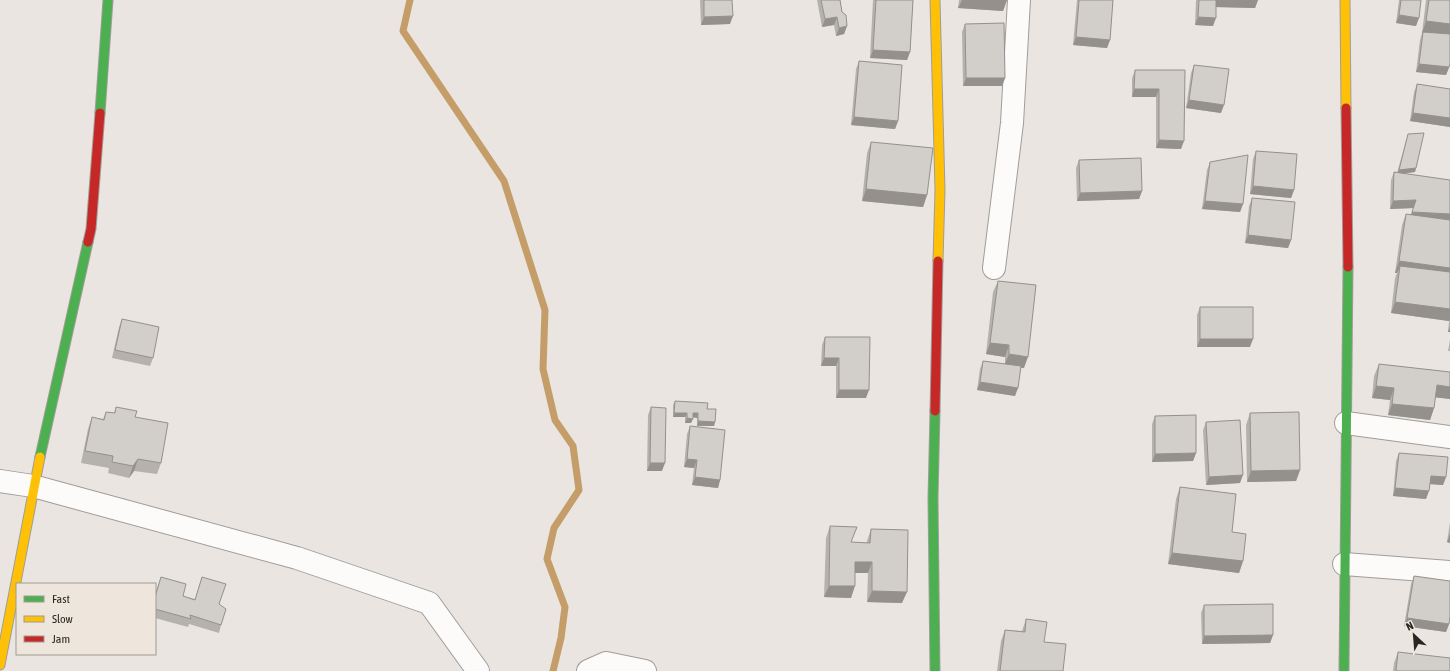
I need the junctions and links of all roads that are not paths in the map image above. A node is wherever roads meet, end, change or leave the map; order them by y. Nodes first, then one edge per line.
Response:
1 (108, 0) edge
2 (935, 0) edge
3 (1019, 0) edge
4 (1345, 0) edge
5 (994, 268) dead end
6 (1346, 423) junction
7 (1450, 437) edge
8 (0, 480) edge
9 (33, 486) junction
10 (1344, 564) junction
11 (1450, 572) edge
12 (0, 665) edge
13 (478, 671) edge
14 (588, 671) edge
15 (645, 671) edge
16 (935, 671) edge
17 (1344, 671) edge

1 - 9 street
2 - 16 street
3 - 5 street
4 - 6 street
6 - 7 street
6 - 10 street
8 - 9 street
9 - 12 street
9 - 13 street
10 - 11 street
10 - 17 street
14 - 15 street

